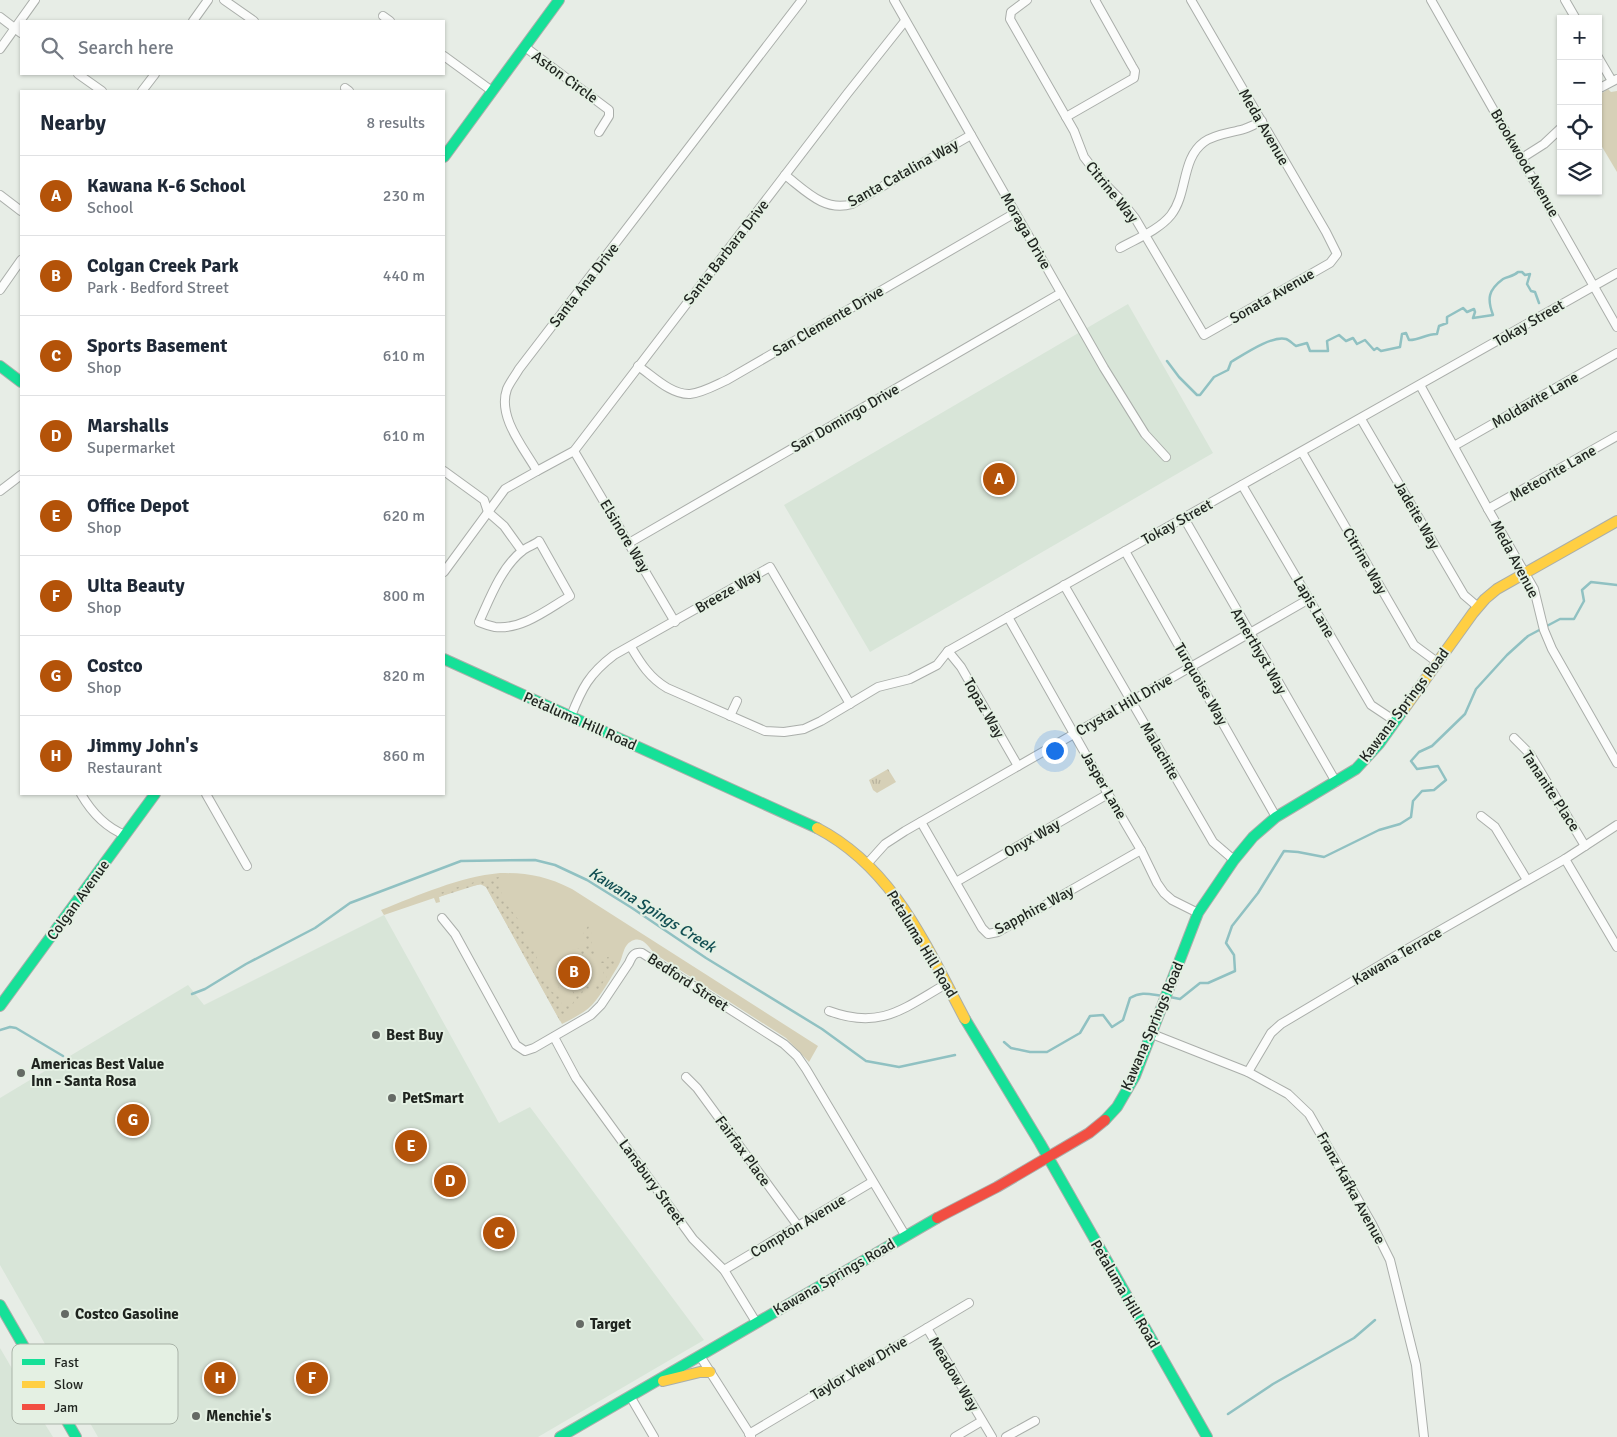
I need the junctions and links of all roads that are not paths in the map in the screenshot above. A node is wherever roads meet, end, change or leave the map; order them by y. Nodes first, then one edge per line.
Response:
1 (35, 0) edge
2 (208, 0) edge
3 (224, 0) edge
4 (559, 0) edge
5 (802, 0) edge
6 (894, 0) edge
7 (1027, 0) edge
8 (1096, 0) edge
9 (1191, 0) edge
10 (1432, 0) edge
11 (1565, 0) edge
12 (1574, 15) edge
13 (383, 16) dead end
14 (0, 17) edge
15 (24, 20) edge
16 (194, 20) edge
17 (253, 20) edge
18 (389, 20) edge
19 (905, 21) junction
20 (18, 30) edge
21 (525, 47) junction
22 (0, 49) edge
23 (445, 57) edge
24 (1600, 60) edge
25 (79, 75) edge
26 (154, 75) edge
27 (1615, 80) edge
28 (1602, 87) edge
29 (101, 90) edge
30 (143, 90) edge
31 (492, 91) junction
32 (1066, 117) junction
33 (1262, 121) junction
34 (599, 132) dead end
35 (1557, 132) edge
36 (971, 135) junction
37 (445, 156) edge
38 (1522, 158) junction
39 (785, 175) junction
40 (0, 196) edge
41 (20, 210) edge
42 (1015, 213) junction
43 (1144, 234) junction
44 (1120, 248) dead end
45 (1336, 254) joint
46 (20, 261) edge
47 (1617, 273) edge
48 (1595, 286) junction
49 (0, 290) edge
50 (1061, 293) junction
51 (1617, 326) edge
52 (1204, 334) joint
53 (1617, 353) edge
54 (0, 366) edge
55 (638, 366) junction
56 (20, 381) edge
57 (1420, 385) junction
58 (1361, 419) junction
59 (1617, 436) edge
60 (1454, 446) junction
61 (574, 451) junction
62 (1302, 452) junction
63 (1166, 457) dead end
64 (537, 471) junction
65 (445, 472) edge
66 (20, 476) edge
67 (1242, 485) junction
68 (0, 491) edge
69 (1488, 509) junction
70 (488, 512) junction
71 (1184, 518) junction
72 (1617, 521) edge
73 (629, 543) junction
74 (522, 551) junction
75 (1126, 551) junction
76 (445, 571) edge
77 (1526, 573) junction
78 (1064, 585) junction
79 (1309, 599) junction
80 (1478, 606) junction
81 (1008, 617) junction
82 (675, 622) junction
83 (1249, 634) junction
84 (631, 647) junction
85 (948, 652) junction
86 (445, 659) edge
87 (1437, 662) junction
88 (1192, 667) junction
89 (737, 700) dead end
90 (1131, 701) junction
91 (850, 704) junction
92 (571, 716) junction
93 (730, 716) junction
94 (1395, 721) junction
95 (1074, 734) junction
96 (1514, 738) dead end
97 (1617, 763) edge
98 (1018, 766) junction
99 (1336, 782) junction
100 (1108, 794) junction
101 (83, 795) edge
102 (154, 795) edge
103 (207, 795) edge
104 (1481, 816) dead end
105 (1276, 817) junction
106 (921, 822) junction
107 (1617, 825) edge
108 (125, 835) junction
109 (1586, 846) junction
110 (1141, 850) junction
111 (1565, 859) junction
112 (1234, 860) junction
113 (867, 864) junction
114 (247, 866) dead end
115 (1527, 880) junction
116 (956, 882) junction
117 (1198, 913) junction
118 (442, 918) dead end
119 (1617, 947) edge
120 (946, 984) junction
121 (0, 1006) edge
122 (829, 1010) dead end
123 (1152, 1034) junction
124 (554, 1037) junction
125 (1248, 1072) junction
126 (686, 1077) dead end
127 (1048, 1158) junction
128 (872, 1182) junction
129 (798, 1226) junction
130 (905, 1235) junction
131 (724, 1270) junction
132 (970, 1303) dead end
133 (0, 1305) edge
134 (756, 1322) junction
135 (927, 1328) junction
136 (22, 1344) edge
137 (700, 1356) junction
138 (710, 1372) junction
139 (652, 1383) junction
140 (630, 1396) junction
141 (1034, 1420) dead end
142 (982, 1421) junction
143 (69, 1424) edge
144 (750, 1435) edge
145 (76, 1437) edge
146 (560, 1437) edge
147 (654, 1437) edge
148 (954, 1437) edge
149 (992, 1437) edge
150 (1006, 1437) edge
151 (1207, 1437) edge
152 (1424, 1437) edge

1 - 15 street
2 - 16 street
3 - 17 street
4 - 21 street
5 - 64 street, Santa Ana Drive
6 - 19 street, Moraga Drive
7 - 32 street, Citrine Way
8 - 32 street
9 - 33 street, Meda Avenue
10 - 38 street, Brookwood Avenue
11 - 12 street
13 - 18 street
14 - 20 street
19 - 36 street, Moraga Drive
19 - 39 street, Santa Barbara Drive
20 - 22 street
21 - 31 street
21 - 34 street, Aston Circle
23 - 31 street
24 - 27 street
25 - 29 street
26 - 30 street
27 - 28 street
31 - 37 street
32 - 43 street, Citrine Way
33 - 43 street
33 - 45 street, Meda Avenue
35 - 38 street
36 - 39 street, Santa Catalina Way
36 - 42 street, Moraga Drive
38 - 48 street, Brookwood Avenue
39 - 55 street, Santa Barbara Drive
40 - 41 street
42 - 50 street, Moraga Drive
42 - 55 street, San Clemente Drive
43 - 44 street
43 - 52 street, Citrine Way
45 - 52 street, Sonata Avenue
46 - 49 street
47 - 48 street, Tokay Street
48 - 51 street, Brookwood Avenue
48 - 57 street, Tokay Street
50 - 63 street, Moraga Drive
50 - 73 street, San Domingo Drive
53 - 60 street, Moldavite Lane
54 - 56 street
55 - 61 street, Santa Barbara Drive
57 - 58 street, Tokay Street
57 - 60 street, Meda Avenue
58 - 62 street, Tokay Street
58 - 80 street, Jadeite Way
59 - 69 street, Meteorite Lane
60 - 69 street, Meda Avenue
61 - 64 street, Santa Barbara Drive
61 - 73 street, Elsinore Way
62 - 67 street, Tokay Street
62 - 87 street, Citrine Way
64 - 70 street
65 - 70 street
66 - 68 street
67 - 71 street, Tokay Street
67 - 79 street, Lapis Lane
69 - 77 street, Meda Avenue
70 - 74 street
70 - 76 street
71 - 75 street, Tokay Street
71 - 83 street, Amerthyst Way
72 - 77 street, Kawana Springs Road
73 - 82 street, Elsinore Way
74 - 74 street
75 - 78 street, Tokay Street
75 - 88 street, Turquoise Way
77 - 80 street, Kawana Springs Road
77 - 97 street, Meda Avenue
78 - 81 street, Tokay Street
78 - 90 street, Malachite
79 - 83 street, Crystal Hill Drive
79 - 94 street, Lapis Lane
80 - 87 street, Kawana Springs Road
81 - 85 street, Tokay Street
81 - 95 street, Jasper Lane
82 - 84 street, Breeze Way
82 - 91 street, Breeze Way
83 - 88 street, Crystal Hill Drive
83 - 99 street, Amerthyst Way
84 - 92 street, Breeze Way
84 - 93 street, Tokay Street
85 - 91 street, Tokay Street
85 - 98 street, Topaz Way
86 - 92 street, Petaluma Hill Road
87 - 94 street, Kawana Springs Road
88 - 90 street, Crystal Hill Drive
88 - 105 street, Turquoise Way
89 - 93 street
90 - 95 street, Crystal Hill Drive
90 - 112 street, Malachite
91 - 93 street, Tokay Street
92 - 113 street, Petaluma Hill Road
94 - 99 street, Kawana Springs Road
95 - 98 street, Crystal Hill Drive
95 - 100 street, Jasper Lane
96 - 109 street, Tananite Place
98 - 106 street, Crystal Hill Drive
99 - 105 street, Kawana Springs Road
100 - 110 street, Jasper Lane
100 - 116 street, Onyx Way
101 - 108 street
102 - 108 street, Colgan Avenue
103 - 114 street
104 - 115 street
105 - 112 street, Kawana Springs Road
106 - 113 street, Crystal Hill Drive
106 - 116 street, Sapphire Way
107 - 109 street, Kawana Terrace
108 - 121 street, Colgan Avenue
109 - 111 street, Kawana Terrace
110 - 116 street, Sapphire Way
110 - 117 street, Jasper Lane
111 - 115 street, Kawana Terrace
111 - 119 street
112 - 117 street, Kawana Springs Road
113 - 120 street, Petaluma Hill Road
115 - 125 street, Kawana Terrace
117 - 123 street, Kawana Springs Road
118 - 124 street, Bedford Street
120 - 122 street
120 - 127 street, Petaluma Hill Road
123 - 125 street, Franz Kafka Avenue
123 - 127 street, Kawana Springs Road
124 - 128 street, Bedford Street
124 - 131 street, Lansbury Street
125 - 152 street, Franz Kafka Avenue
126 - 129 street, Fairfax Place
127 - 130 street, Kawana Springs Road
127 - 151 street, Petaluma Hill Road
128 - 129 street, Compton Avenue
128 - 130 street, Bedford Street
129 - 131 street, Compton Avenue
130 - 134 street, Kawana Springs Road
131 - 134 street, Lansbury Street
132 - 135 street, Taylor View Drive
133 - 136 street
134 - 137 street, Kawana Springs Road
135 - 142 street, Meadow Way
135 - 144 street, Taylor View Drive
137 - 138 street
137 - 139 street, Kawana Springs Road
138 - 139 street
138 - 144 street
139 - 140 street, Kawana Springs Road
140 - 146 street, Kawana Springs Road
140 - 147 street
141 - 150 street
142 - 148 street, Meadow Way
142 - 149 street, Meadow Way
143 - 145 street

